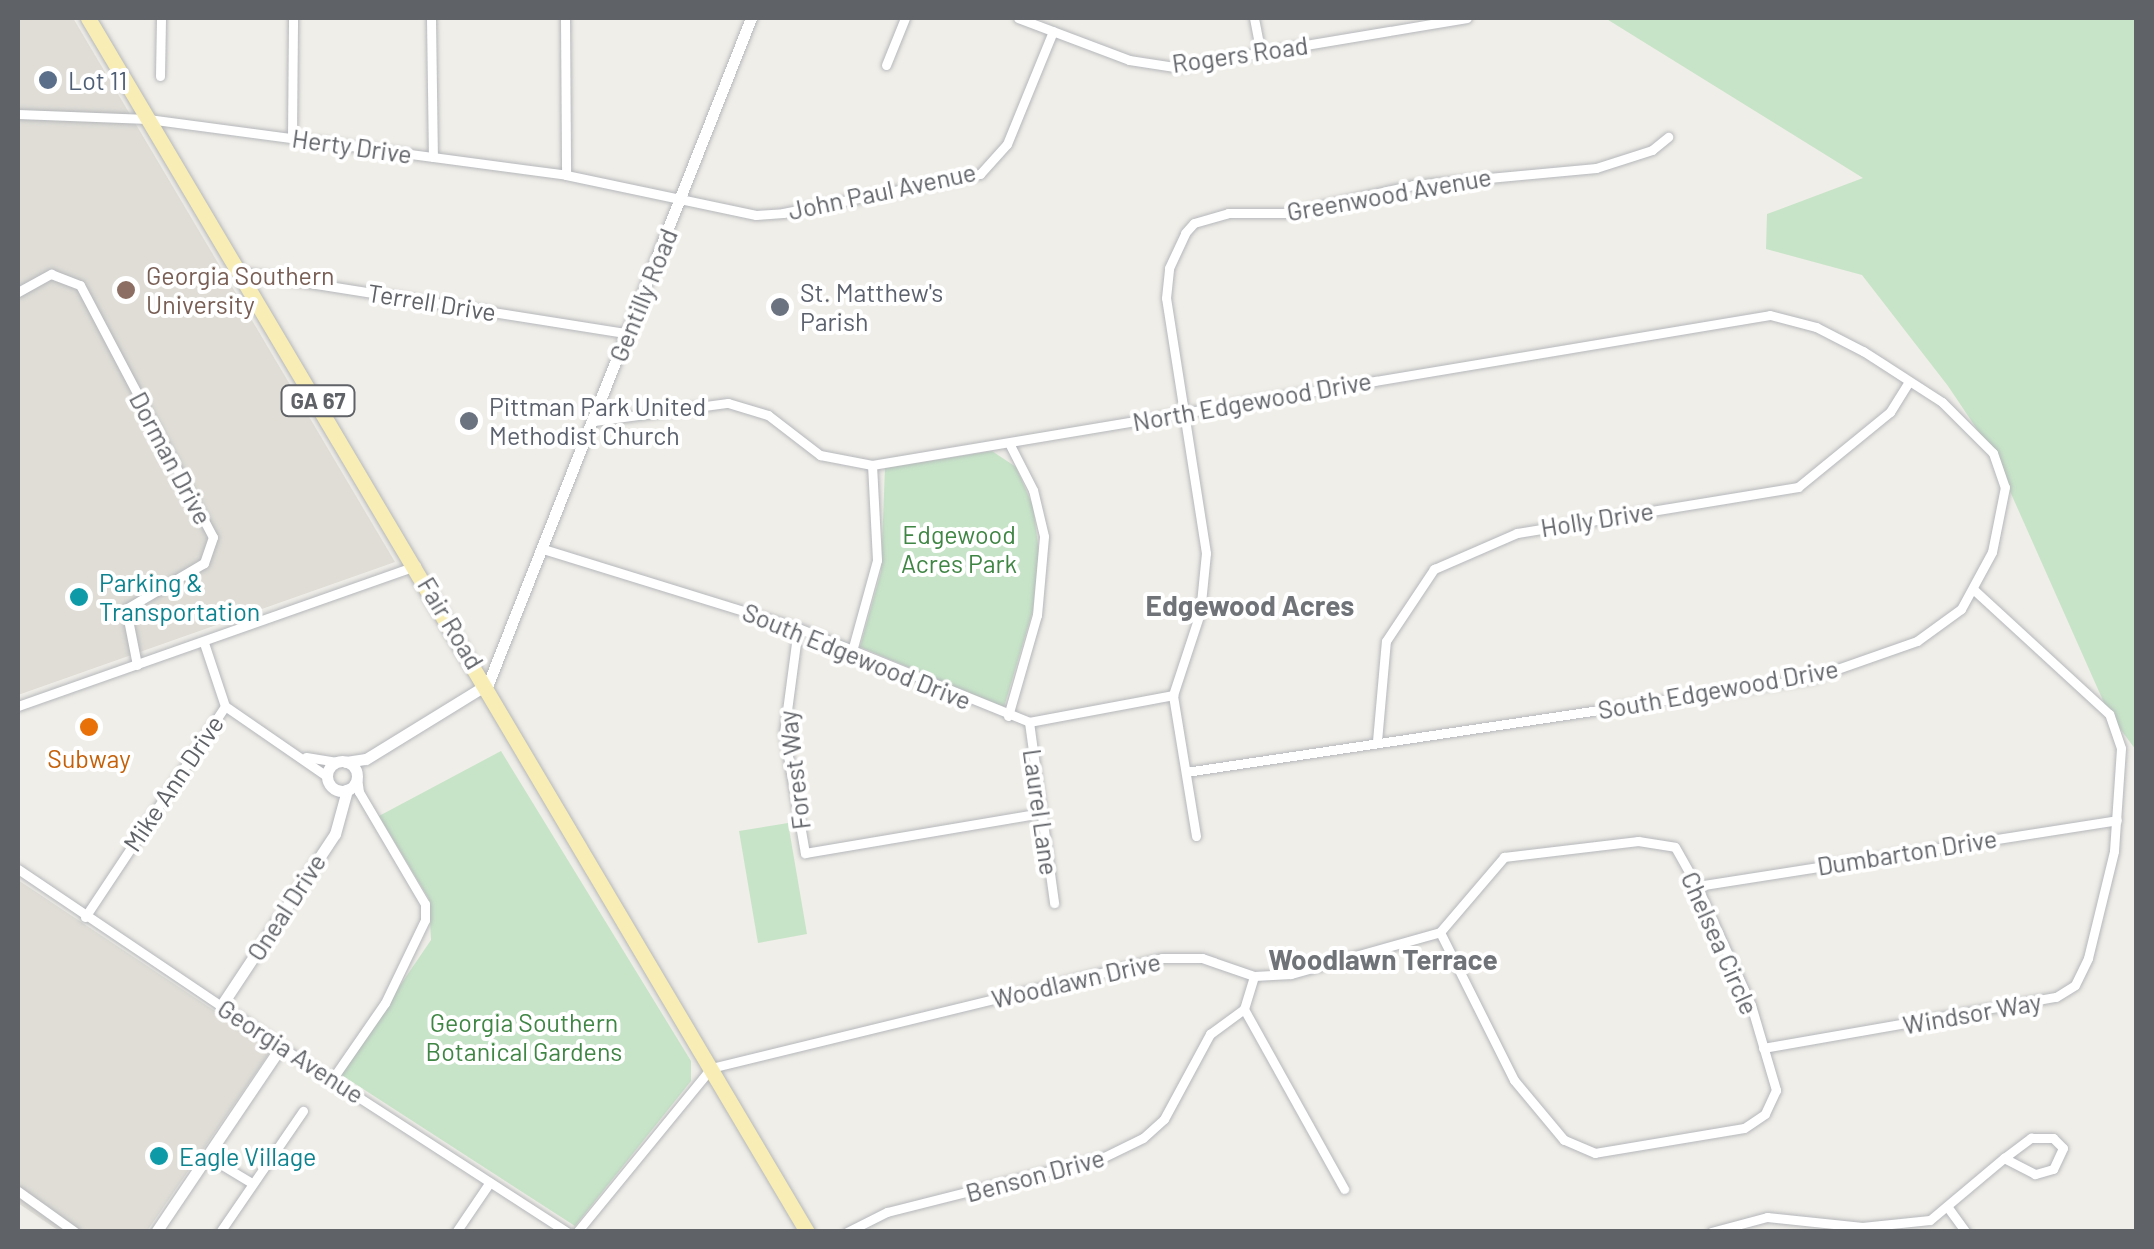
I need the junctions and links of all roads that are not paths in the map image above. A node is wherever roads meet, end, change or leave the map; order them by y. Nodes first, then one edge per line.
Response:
1 (88, 18) edge
2 (161, 18) edge
3 (294, 18) edge
4 (427, 18) edge
5 (565, 18) edge
6 (751, 18) edge
7 (905, 18) edge
8 (1018, 18) edge
9 (1254, 18) edge
10 (1468, 18) edge
11 (1053, 31) junction
12 (1261, 53) junction
13 (886, 64) dead end
14 (160, 76) dead end
15 (18, 114) edge
16 (148, 118) junction
17 (1668, 137) dead end
18 (292, 138) junction
19 (433, 157) junction
20 (566, 176) junction
21 (685, 196) junction
22 (240, 272) junction
23 (18, 292) edge
24 (625, 332) junction
25 (1909, 381) junction
26 (1182, 413) junction
27 (594, 422) junction
28 (1009, 443) junction
29 (872, 465) junction
30 (543, 550) junction
31 (417, 566) junction
32 (1974, 590) junction
33 (798, 628) junction
34 (204, 643) junction
35 (852, 651) junction
36 (137, 664) junction
37 (488, 684) junction
38 (1173, 694) junction
39 (18, 706) edge
40 (225, 706) junction
41 (1008, 716) junction
42 (1029, 722) junction
43 (1377, 741) junction
44 (304, 757) junction
45 (366, 760) junction
46 (341, 762) junction
47 (1186, 772) junction
48 (357, 774) junction
49 (329, 781) junction
50 (351, 790) junction
51 (338, 803) junction
52 (1042, 813) junction
53 (2117, 820) junction
54 (1196, 836) dead end
55 (18, 868) edge
56 (1697, 886) junction
57 (1054, 903) dead end
58 (85, 917) junction
59 (1440, 932) junction
60 (1254, 976) junction
61 (221, 1006) junction
62 (1244, 1009) junction
63 (282, 1047) junction
64 (1763, 1048) junction
65 (711, 1068) junction
66 (333, 1078) junction
67 (303, 1110) dead end
68 (208, 1156) junction
69 (2004, 1158) junction
70 (490, 1182) junction
71 (252, 1183) junction
72 (1344, 1189) dead end
73 (18, 1192) edge
74 (1949, 1209) junction
75 (1714, 1231) edge
76 (74, 1232) edge
77 (156, 1232) edge
78 (220, 1232) edge
79 (456, 1232) edge
80 (567, 1232) edge
81 (577, 1232) edge
82 (808, 1232) edge
83 (847, 1232) edge
84 (1966, 1232) edge

1 - 16 main road, Fair Road / GA 67
2 - 14 street
3 - 18 street
4 - 19 street
5 - 20 street
6 - 21 street, Gentilly Road
7 - 13 street
8 - 11 street, Rogers Road
9 - 12 street
10 - 12 street, Rogers Road
11 - 12 street, Rogers Road
11 - 21 street, John Paul Avenue
15 - 16 street, Herty Drive
16 - 18 street, Herty Drive
16 - 22 main road, Fair Road / GA 67
17 - 26 street, Greenwood Avenue
18 - 19 street, Herty Drive
19 - 20 street, Herty Drive
20 - 21 street, Herty Drive
21 - 24 street, Gentilly Road
22 - 24 street, Terrell Drive
22 - 31 main road, Fair Road / GA 67
23 - 36 street, Dorman Drive
24 - 27 street, Gentilly Road
25 - 26 street, North Edgewood Drive
25 - 32 street, South Edgewood Drive
25 - 43 street, Holly Drive
26 - 28 street, North Edgewood Drive
26 - 38 street, Greenwood Avenue
27 - 29 street, North Edgewood Drive
27 - 30 street, Gentilly Road
28 - 29 street, North Edgewood Drive
28 - 41 street
29 - 35 street
30 - 33 street, South Edgewood Drive
30 - 37 street, Gentilly Road
31 - 34 street
31 - 37 main road, Fair Road / GA 67
32 - 43 street, South Edgewood Drive
32 - 53 street, Windsor Way
33 - 35 street, South Edgewood Drive
33 - 52 street, Forest Way
34 - 36 street
34 - 40 street, Mike Ann Drive
35 - 41 street, South Edgewood Drive
36 - 39 street
37 - 45 street
37 - 65 main road, Fair Road / GA 67
38 - 42 street, South Edgewood Drive
38 - 47 street, Greenwood Avenue
40 - 44 street
40 - 58 street, Mike Ann Drive
41 - 42 street, South Edgewood Drive
42 - 52 street, Laurel Lane
43 - 47 street, South Edgewood Drive
44 - 46 street
44 - 49 street
45 - 46 street
45 - 48 street, Oneal Drive
46 - 48 street
46 - 49 street
47 - 54 street, Greenwood Avenue
48 - 50 street, Oneal Drive
49 - 50 street
49 - 51 street
50 - 51 street, Oneal Drive
50 - 66 street
51 - 61 street, Oneal Drive
52 - 57 street, Laurel Lane
53 - 56 street, Dumbarton Drive
53 - 64 street, Windsor Way
55 - 58 street, Georgia Avenue
56 - 59 street, Chelsea Circle
56 - 64 street, Chelsea Circle
58 - 61 street, Georgia Avenue
59 - 60 street, Woodlawn Drive
59 - 64 street, Chelsea Circle
60 - 62 street
60 - 65 street, Woodlawn Drive
61 - 63 street, Georgia Avenue
62 - 72 street
62 - 83 street, Benson Drive
63 - 66 street, Georgia Avenue
63 - 68 street
65 - 81 street
65 - 82 main road, Fair Road / GA 67
66 - 70 street, Georgia Avenue
67 - 71 street
68 - 71 street
68 - 77 street
69 - 69 street
69 - 74 street
70 - 79 street
70 - 80 street, Georgia Avenue
71 - 78 street
73 - 76 street
74 - 75 street
74 - 84 street

